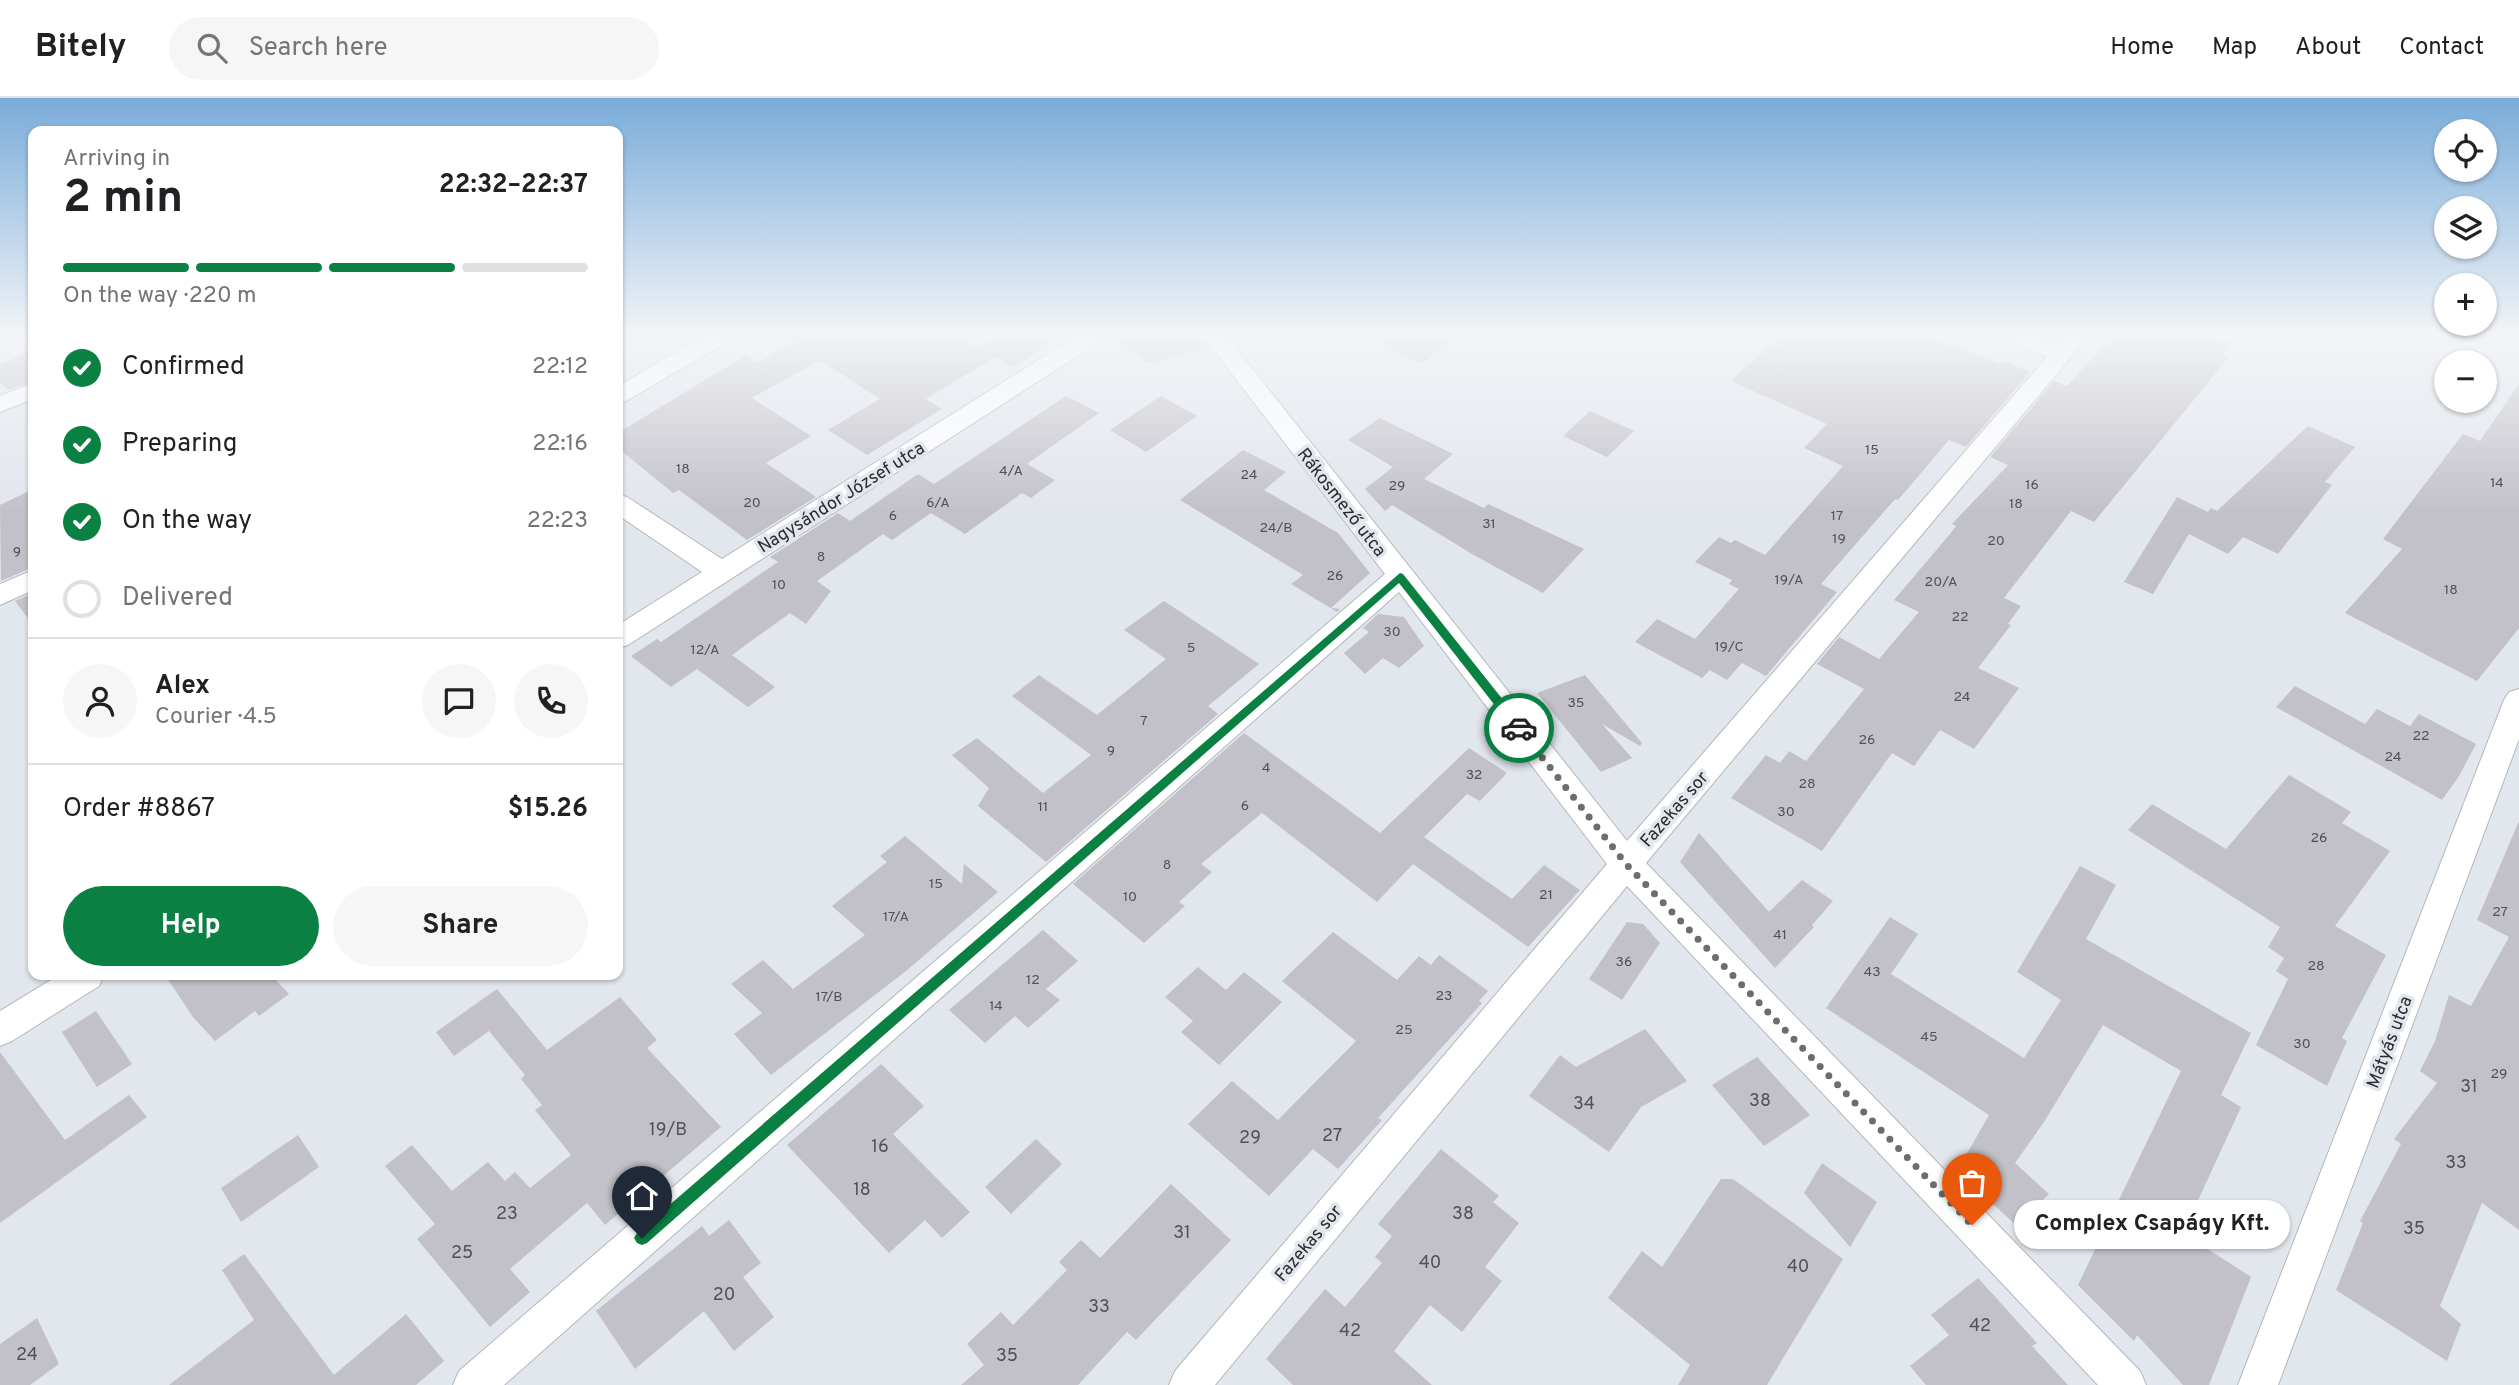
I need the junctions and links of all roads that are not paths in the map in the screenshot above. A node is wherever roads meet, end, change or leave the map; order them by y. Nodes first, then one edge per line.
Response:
1 (28, 392) edge
2 (1005, 392) edge
3 (1258, 392) edge
4 (2030, 392) edge
5 (0, 405) edge
6 (623, 506) edge
7 (722, 572) junction
8 (1400, 576) junction
9 (28, 581) edge
10 (0, 595) edge
11 (623, 635) edge
12 (2519, 700) edge
13 (1626, 864) junction
14 (79, 980) edge
15 (0, 1030) edge
16 (473, 1385) edge
17 (1189, 1385) edge
18 (2126, 1385) edge
19 (2258, 1385) edge

1 - 5 street
2 - 7 street, Nagysándor József utca
3 - 8 street, Rákosmező utca
4 - 13 street, Fazekas sor
6 - 7 street
7 - 11 street, Nagysándor József utca
8 - 13 street, Rákosmező utca
8 - 16 street
9 - 10 street
12 - 19 street, Mátyás utca
13 - 17 street, Fazekas sor
13 - 18 street, Rákosmező utca
14 - 15 street

